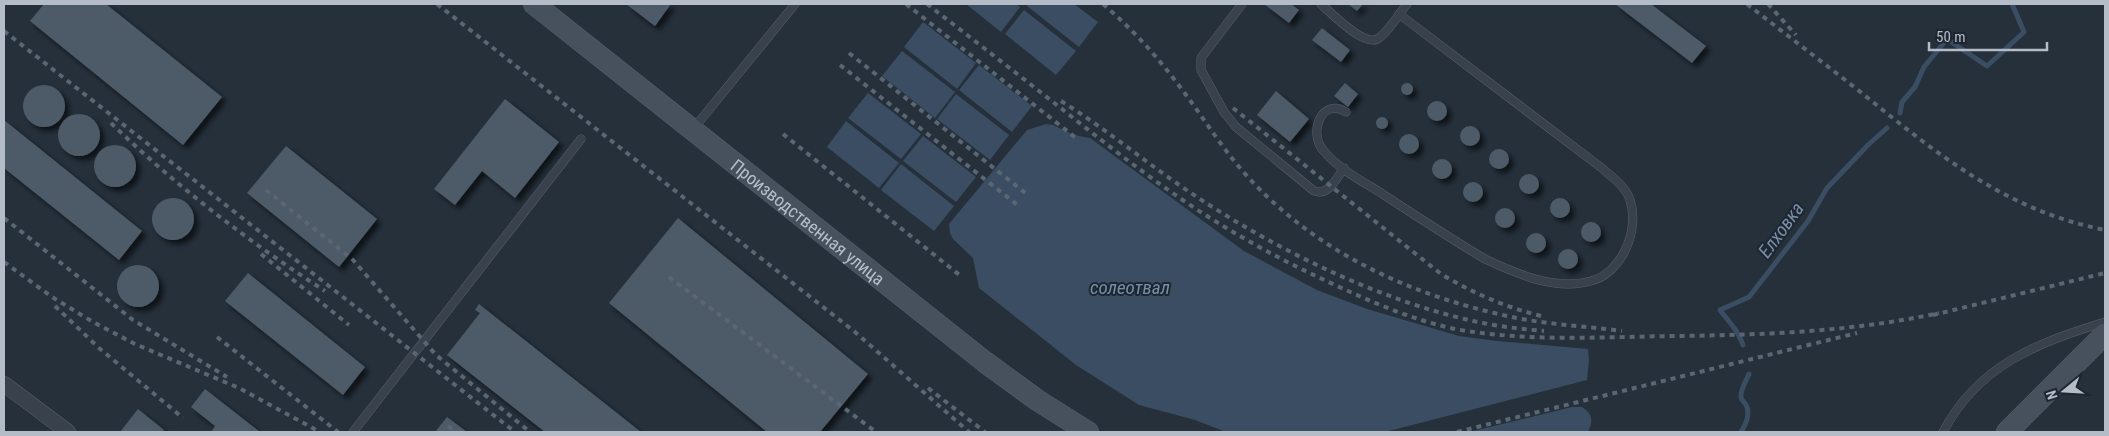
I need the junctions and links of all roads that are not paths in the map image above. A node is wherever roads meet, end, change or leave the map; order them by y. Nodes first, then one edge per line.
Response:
1 (534, 4) edge
2 (795, 4) edge
3 (1242, 4) edge
4 (1321, 4) edge
5 (1406, 4) edge
6 (1399, 14) junction
7 (1346, 112) dead end
8 (692, 130) junction
9 (581, 139) dead end
10 (1344, 168) junction
11 (2105, 322) edge
12 (2105, 334) edge
13 (4, 384) edge
14 (68, 432) edge
15 (353, 432) edge
16 (1088, 432) edge
17 (1943, 432) edge
18 (2007, 432) edge

1 - 8 main road, Производственная улица
2 - 8 lane
3 - 10 lane
4 - 6 lane
5 - 6 lane
6 - 10 lane
7 - 10 lane
8 - 16 main road, Производственная улица
9 - 15 lane
11 - 17 lane
12 - 18 main road
13 - 14 street

